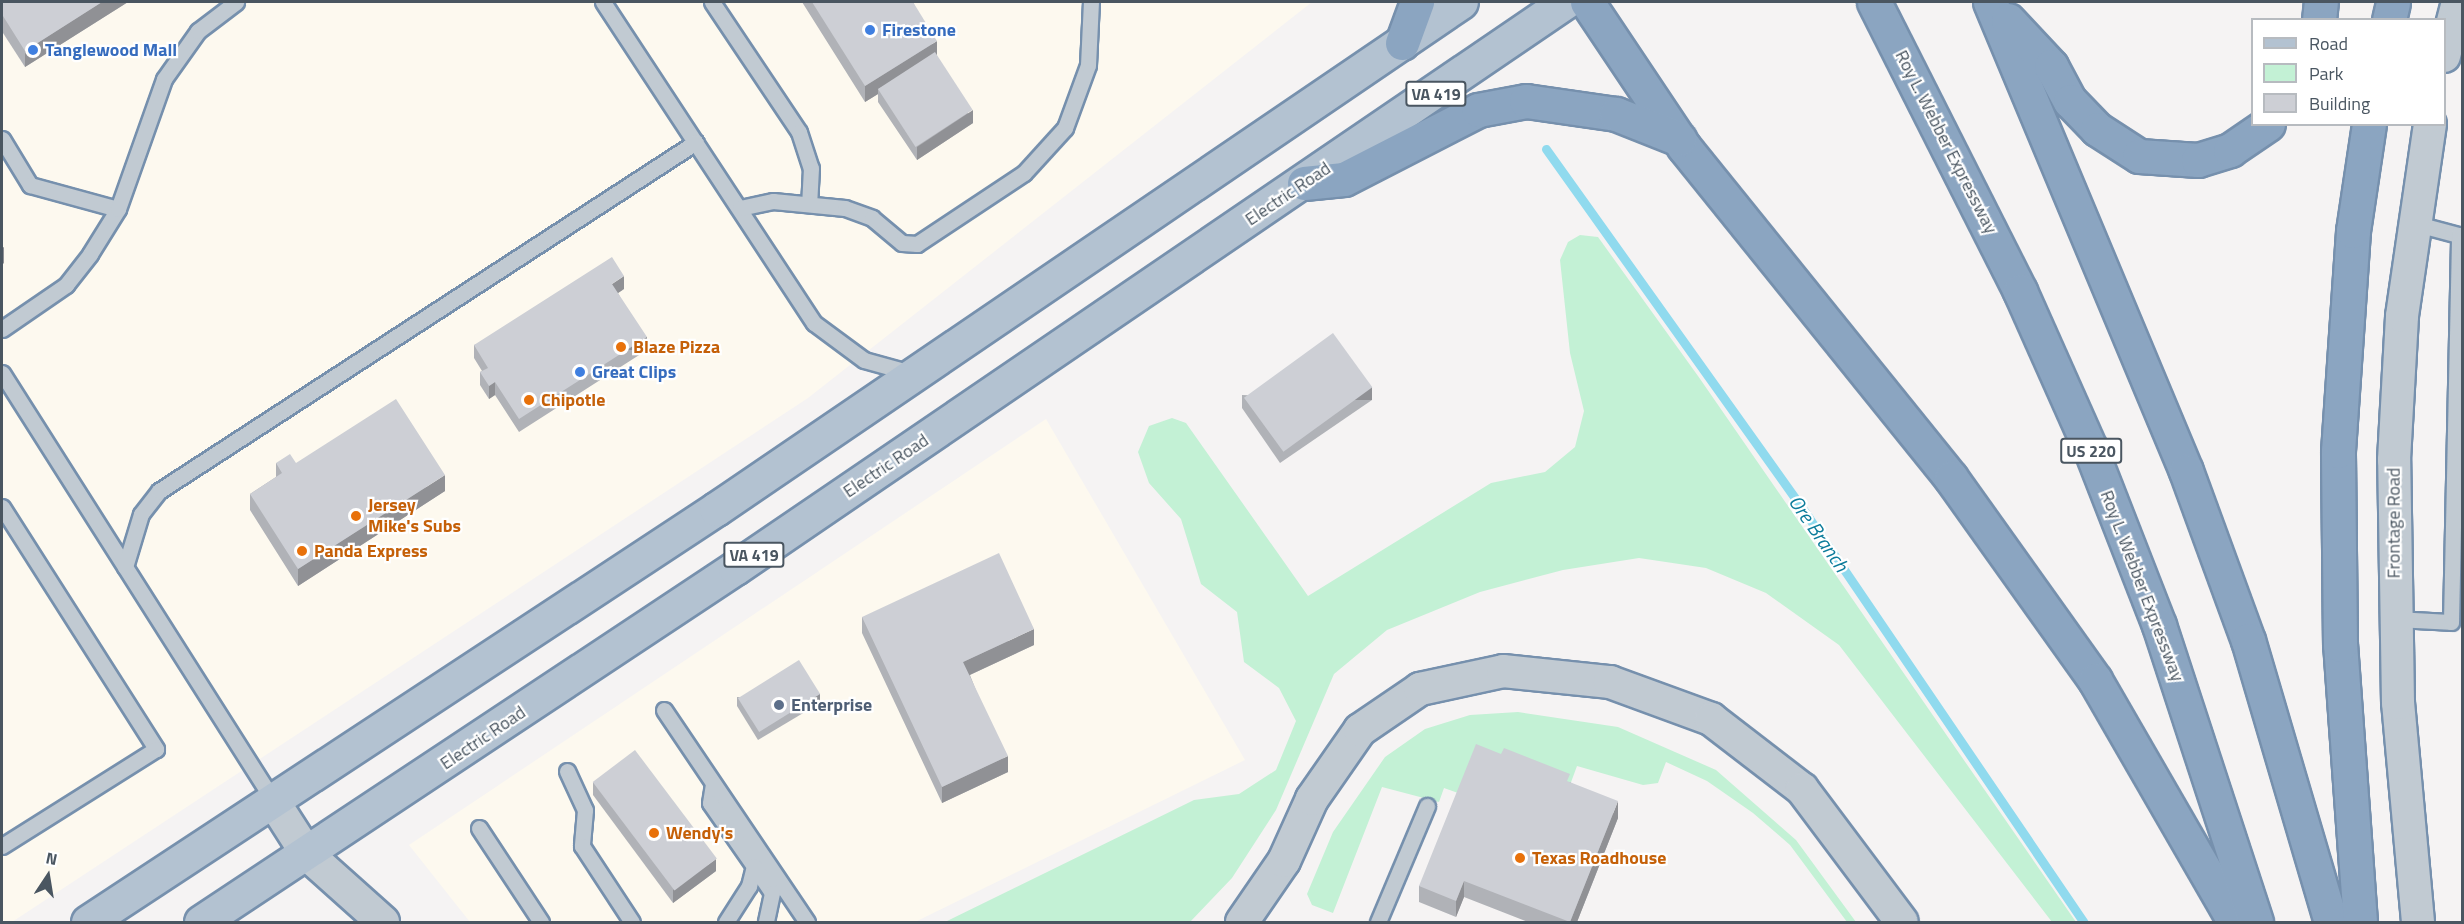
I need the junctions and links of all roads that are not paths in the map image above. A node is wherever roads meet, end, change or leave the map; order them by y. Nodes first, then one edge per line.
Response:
1 (236, 2) edge
2 (603, 2) edge
3 (712, 2) edge
4 (1091, 2) edge
5 (1417, 2) edge
6 (1461, 2) edge
7 (1565, 2) edge
8 (1587, 2) edge
9 (1874, 2) edge
10 (1990, 2) edge
11 (2321, 2) edge
12 (2393, 2) edge
13 (2458, 2) edge
14 (2319, 18) edge
15 (2389, 18) edge
16 (1402, 43) junction
17 (2446, 52) edge
18 (2265, 126) edge
19 (2369, 126) edge
20 (2430, 126) edge
21 (2, 139) edge
22 (1679, 139) junction
23 (696, 142) junction
24 (1304, 183) junction
25 (809, 201) junction
26 (740, 208) junction
27 (118, 209) junction
28 (2414, 223) junction
29 (2461, 236) edge
30 (2, 329) edge
31 (2, 372) edge
32 (914, 374) junction
33 (2460, 398) edge
34 (2, 507) edge
35 (125, 567) junction
36 (2394, 619) junction
37 (2457, 622) edge
38 (664, 710) dead end
39 (567, 771) dead end
40 (713, 784) junction
41 (275, 804) junction
42 (1427, 806) dead end
43 (479, 828) dead end
44 (2, 846) edge
45 (307, 854) junction
46 (754, 866) junction
47 (88, 922) edge
48 (201, 922) edge
49 (383, 922) edge
50 (541, 922) edge
51 (632, 922) edge
52 (726, 922) edge
53 (766, 922) edge
54 (807, 922) edge
55 (1242, 922) edge
56 (1378, 922) edge
57 (1902, 922) edge
58 (2235, 922) edge
59 (2256, 922) edge
60 (2331, 922) edge
61 (2360, 922) edge
62 (2418, 922) edge

1 - 27 lane
2 - 23 lane
3 - 25 lane
4 - 25 lane
5 - 16 highway
6 - 16 main road
7 - 24 main road, Electric Road / VA 419
8 - 22 highway
9 - 59 highway, Roy L. Webber Expressway / US 220
10 - 18 highway
10 - 60 highway
11 - 14 highway
12 - 15 highway
13 - 17 street
16 - 32 main road
19 - 61 highway
20 - 28 street, Frontage Road
21 - 27 lane
22 - 24 highway
22 - 58 highway
23 - 26 lane
23 - 35 lane
24 - 45 main road, Electric Road / VA 419
25 - 26 lane
26 - 32 lane
27 - 30 lane
28 - 29 lane
28 - 36 street, Frontage Road
29 - 33 lane
31 - 35 lane
32 - 41 main road
33 - 37 lane
34 - 44 lane
35 - 41 lane
36 - 37 lane
36 - 62 street, Frontage Road
38 - 40 lane
39 - 51 lane
40 - 46 lane
40 - 54 lane
41 - 45 street
41 - 47 main road
42 - 56 lane
43 - 50 lane
45 - 48 main road, Electric Road / VA 419
45 - 49 street
46 - 52 lane
46 - 53 lane
55 - 57 street

